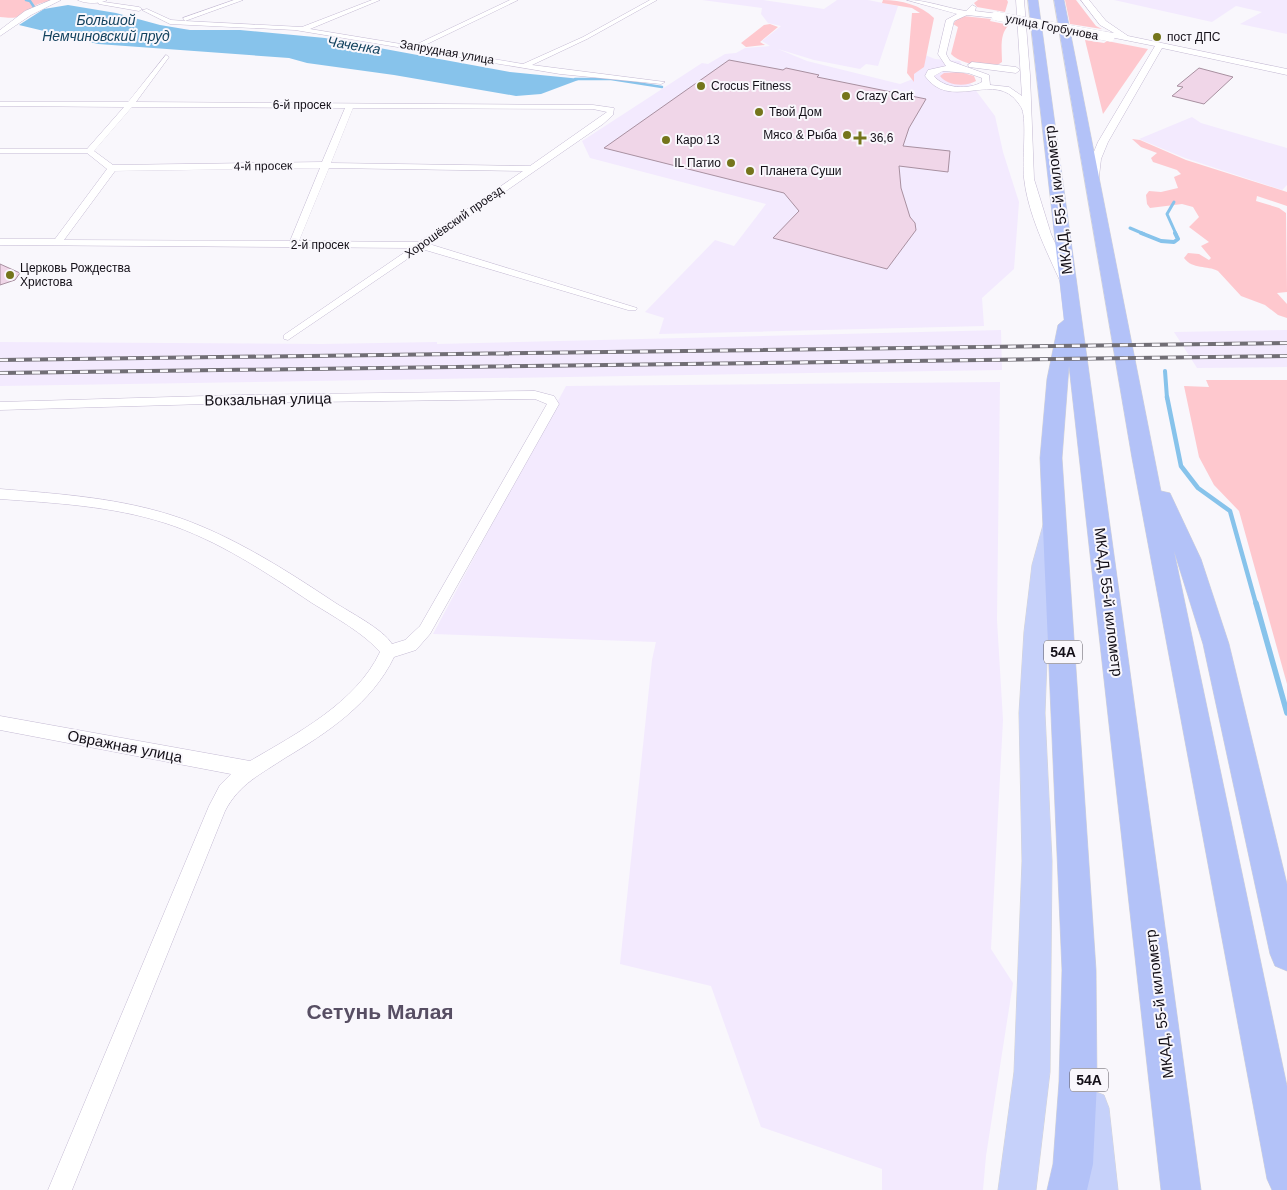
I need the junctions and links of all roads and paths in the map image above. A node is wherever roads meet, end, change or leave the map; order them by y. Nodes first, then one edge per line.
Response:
1 (57, 0) edge
2 (82, 0) edge
3 (240, 0) edge
4 (377, 0) edge
5 (515, 0) edge
6 (654, 0) edge
7 (911, 0) edge
8 (1020, 0) edge
9 (1085, 0) edge
10 (101, 1) edge
11 (963, 3) dead end
12 (926, 5) junction
13 (970, 7) edge
14 (1034, 7) edge
15 (1061, 8) edge
16 (177, 22) junction
17 (948, 23) junction
18 (303, 29) junction
19 (0, 34) edge
20 (1120, 35) junction
21 (1109, 36) junction
22 (1139, 41) junction
23 (1160, 46) junction
24 (416, 47) junction
25 (944, 47) junction
26 (166, 57) dead end
27 (1024, 58) junction
28 (524, 66) junction
29 (964, 69) junction
30 (934, 70) junction
31 (1016, 70) junction
32 (975, 71) junction
33 (1287, 72) edge
34 (661, 82) dead end
35 (979, 88) junction
36 (0, 104) edge
37 (130, 105) junction
38 (350, 105) junction
39 (1025, 107) junction
40 (605, 108) joint
41 (0, 151) edge
42 (90, 151) junction
43 (326, 165) junction
44 (112, 168) junction
45 (532, 168) junction
46 (1092, 186) junction
47 (0, 242) edge
48 (57, 243) junction
49 (293, 245) junction
50 (420, 246) junction
51 (1070, 295) junction
52 (632, 308) dead end
53 (288, 337) dead end
54 (0, 406) edge
55 (1144, 458) junction
56 (0, 494) edge
57 (1053, 522) junction
58 (388, 652) junction
59 (0, 723) edge
60 (249, 769) junction
61 (1287, 954) edge
62 (1079, 970) junction
63 (1287, 1179) edge
64 (60, 1190) edge
65 (1018, 1190) edge
66 (1067, 1190) edge
67 (1098, 1190) edge
68 (1181, 1190) edge

1 - 19 street
2 - 10 street
3 - 16 street
4 - 18 street
5 - 24 street
6 - 28 street
7 - 12 street
8 - 27 street
9 - 20 street
10 - 16 street, Запрудная улица
11 - 13 street
12 - 13 street
12 - 17 street
13 - 17 street
13 - 21 street, улица Горбунова, bridge
14 - 51 highway, МКАД, 55-й километр
15 - 46 highway
16 - 18 street, Запрудная улица
17 - 25 street
18 - 24 street, Запрудная улица
20 - 21 street
20 - 22 street, улица Горбунова
21 - 22 street, улица Горбунова
22 - 23 street, улица Горбунова
23 - 33 street, улица Горбунова
23 - 46 street
24 - 28 street, Запрудная улица
25 - 29 street
25 - 30 street
25 - 31 street
26 - 37 street
27 - 31 street
27 - 39 street
28 - 34 street, Запрудная улица
29 - 30 street
29 - 32 street
30 - 35 street
31 - 32 street
32 - 35 street
35 - 39 street
36 - 37 street, 6-й просек
37 - 38 street, 6-й просек
37 - 42 street
38 - 40 street, 6-й просек
38 - 43 street
39 - 51 street
40 - 45 street, Хорошёвский проезд
41 - 42 street
42 - 44 street
43 - 44 street, 4-й просек
43 - 45 street, 4-й просек
43 - 49 street
44 - 48 street
45 - 50 street, Хорошёвский проезд
46 - 55 highway
47 - 48 street, 2-й просек
48 - 49 street, 2-й просек
49 - 50 street, 2-й просек
50 - 52 street, 2-й просек
50 - 53 street, Хорошёвский проезд
51 - 57 highway, 54А
51 - 68 highway, МКАД, 55-й километр
54 - 58 street, Вокзальная улица
55 - 61 highway
55 - 63 highway
56 - 58 street
57 - 62 highway, 54А
57 - 65 main road
58 - 60 street
59 - 60 street, Овражная улица
60 - 64 street
62 - 66 highway
62 - 67 main road, 54А

